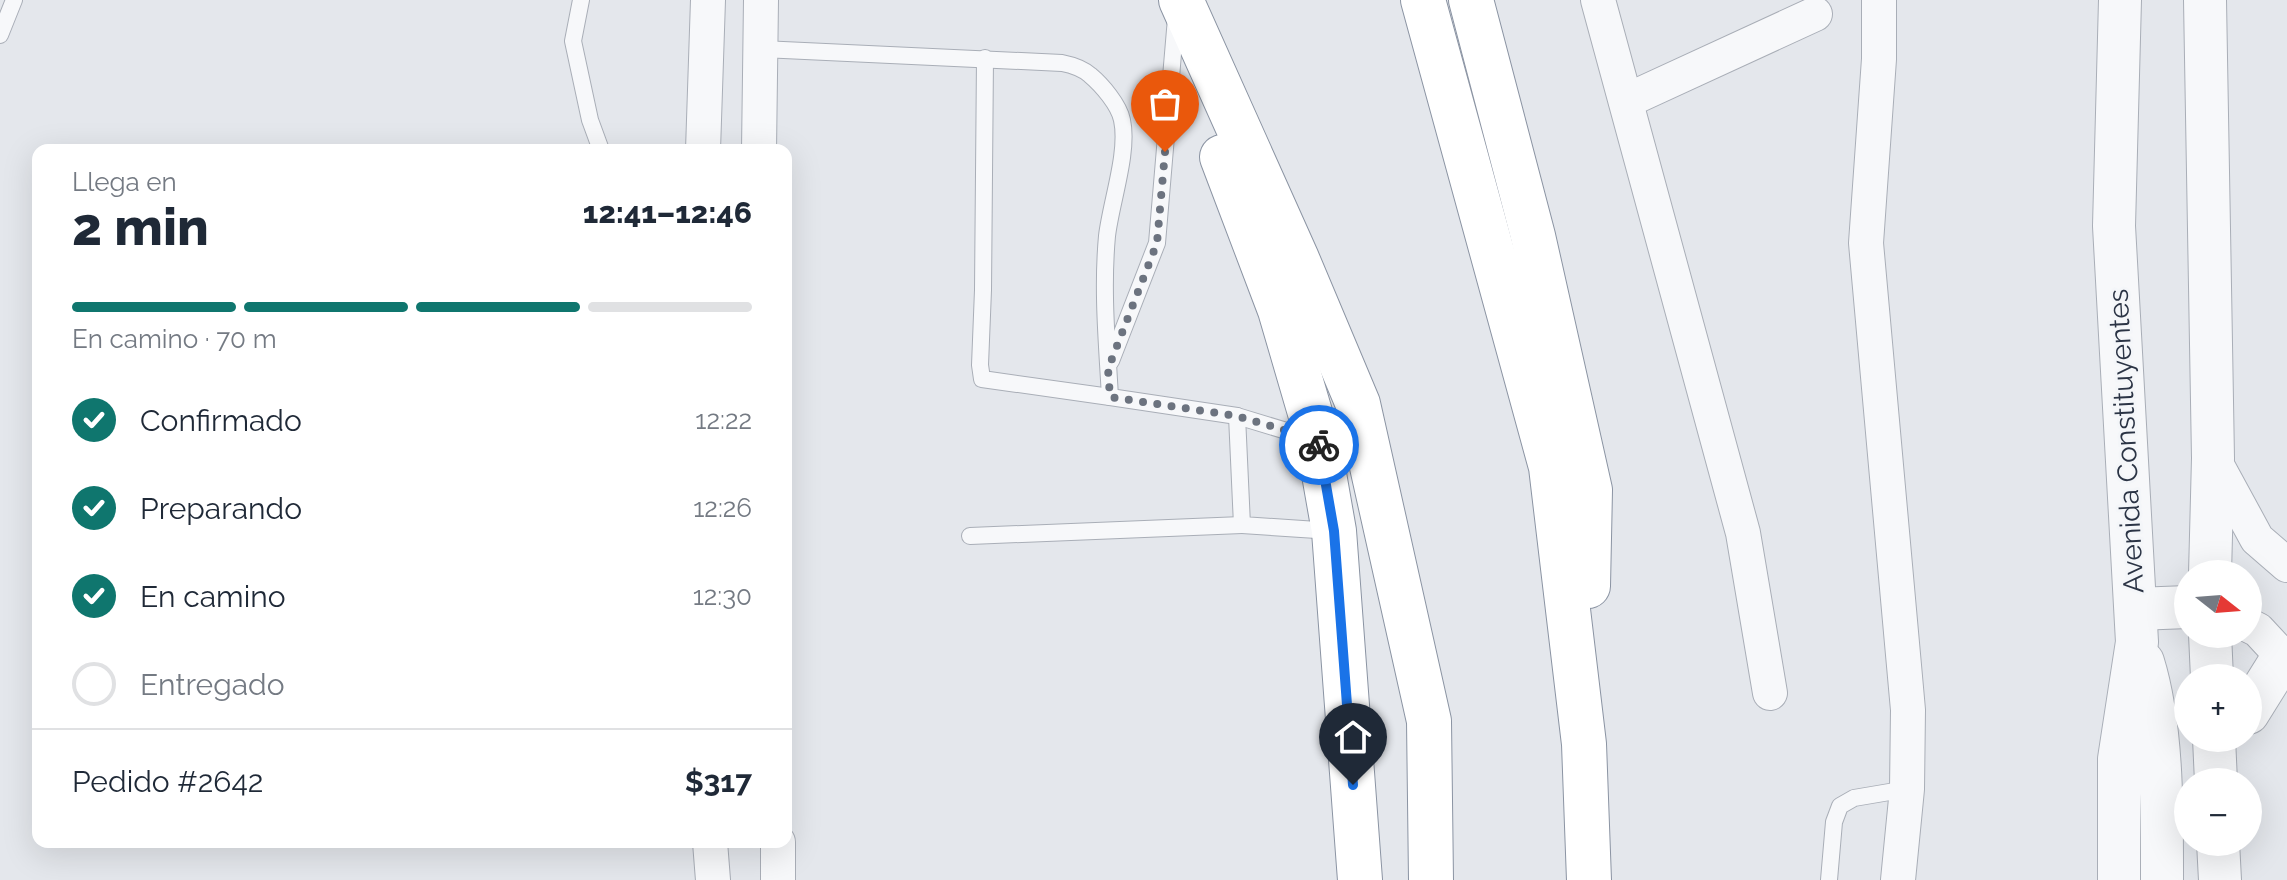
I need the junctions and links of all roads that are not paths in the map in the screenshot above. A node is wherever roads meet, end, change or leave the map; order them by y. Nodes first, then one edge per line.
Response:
1 (14, 0) edge
2 (581, 0) edge
3 (708, 0) edge
4 (761, 0) edge
5 (1423, 0) edge
6 (1471, 0) edge
7 (1598, 0) edge
8 (1879, 0) edge
9 (2120, 0) edge
10 (2205, 0) edge
11 (1184, 10) edge
12 (1815, 14) dead end
13 (0, 35) edge
14 (761, 49) junction
15 (985, 58) junction
16 (1626, 101) junction
17 (599, 144) edge
18 (703, 144) edge
19 (759, 144) edge
20 (1108, 369) junction
21 (1110, 397) junction
22 (1237, 416) junction
23 (1318, 440) junction
24 (2213, 458) junction
25 (1242, 525) junction
26 (1334, 531) junction
27 (970, 536) dead end
28 (2210, 560) edge
29 (2287, 565) edge
30 (2174, 612) edge
31 (2136, 626) junction
32 (2262, 634) edge
33 (2285, 656) edge
34 (2262, 691) edge
35 (1770, 693) dead end
36 (1584, 744) junction
37 (1907, 789) junction
38 (710, 848) edge
39 (778, 848) edge
40 (2219, 856) edge
41 (713, 880) edge
42 (778, 880) edge
43 (1360, 880) edge
44 (1431, 880) edge
45 (1589, 880) edge
46 (1829, 880) edge
47 (1898, 880) edge
48 (2119, 880) edge
49 (2162, 880) edge
50 (2220, 880) edge

1 - 13 lane
2 - 17 lane
3 - 18 street
4 - 14 street
5 - 36 highway
6 - 36 highway
7 - 16 street
8 - 37 street
9 - 31 street, Avenida Constituyentes
10 - 24 street
11 - 20 lane
11 - 23 highway
11 - 44 highway
12 - 16 street
14 - 15 lane
14 - 19 street
15 - 20 lane
15 - 21 lane
16 - 35 street
20 - 21 lane
21 - 22 lane
22 - 23 lane
22 - 25 lane
23 - 26 highway
24 - 28 street
24 - 29 street
25 - 26 lane
25 - 27 lane
26 - 43 highway
30 - 31 street
31 - 48 street, Avenida Constituyentes
31 - 49 street
32 - 33 street
33 - 34 street
36 - 45 highway
37 - 46 lane
37 - 47 street
38 - 41 street
39 - 42 street
40 - 50 street

